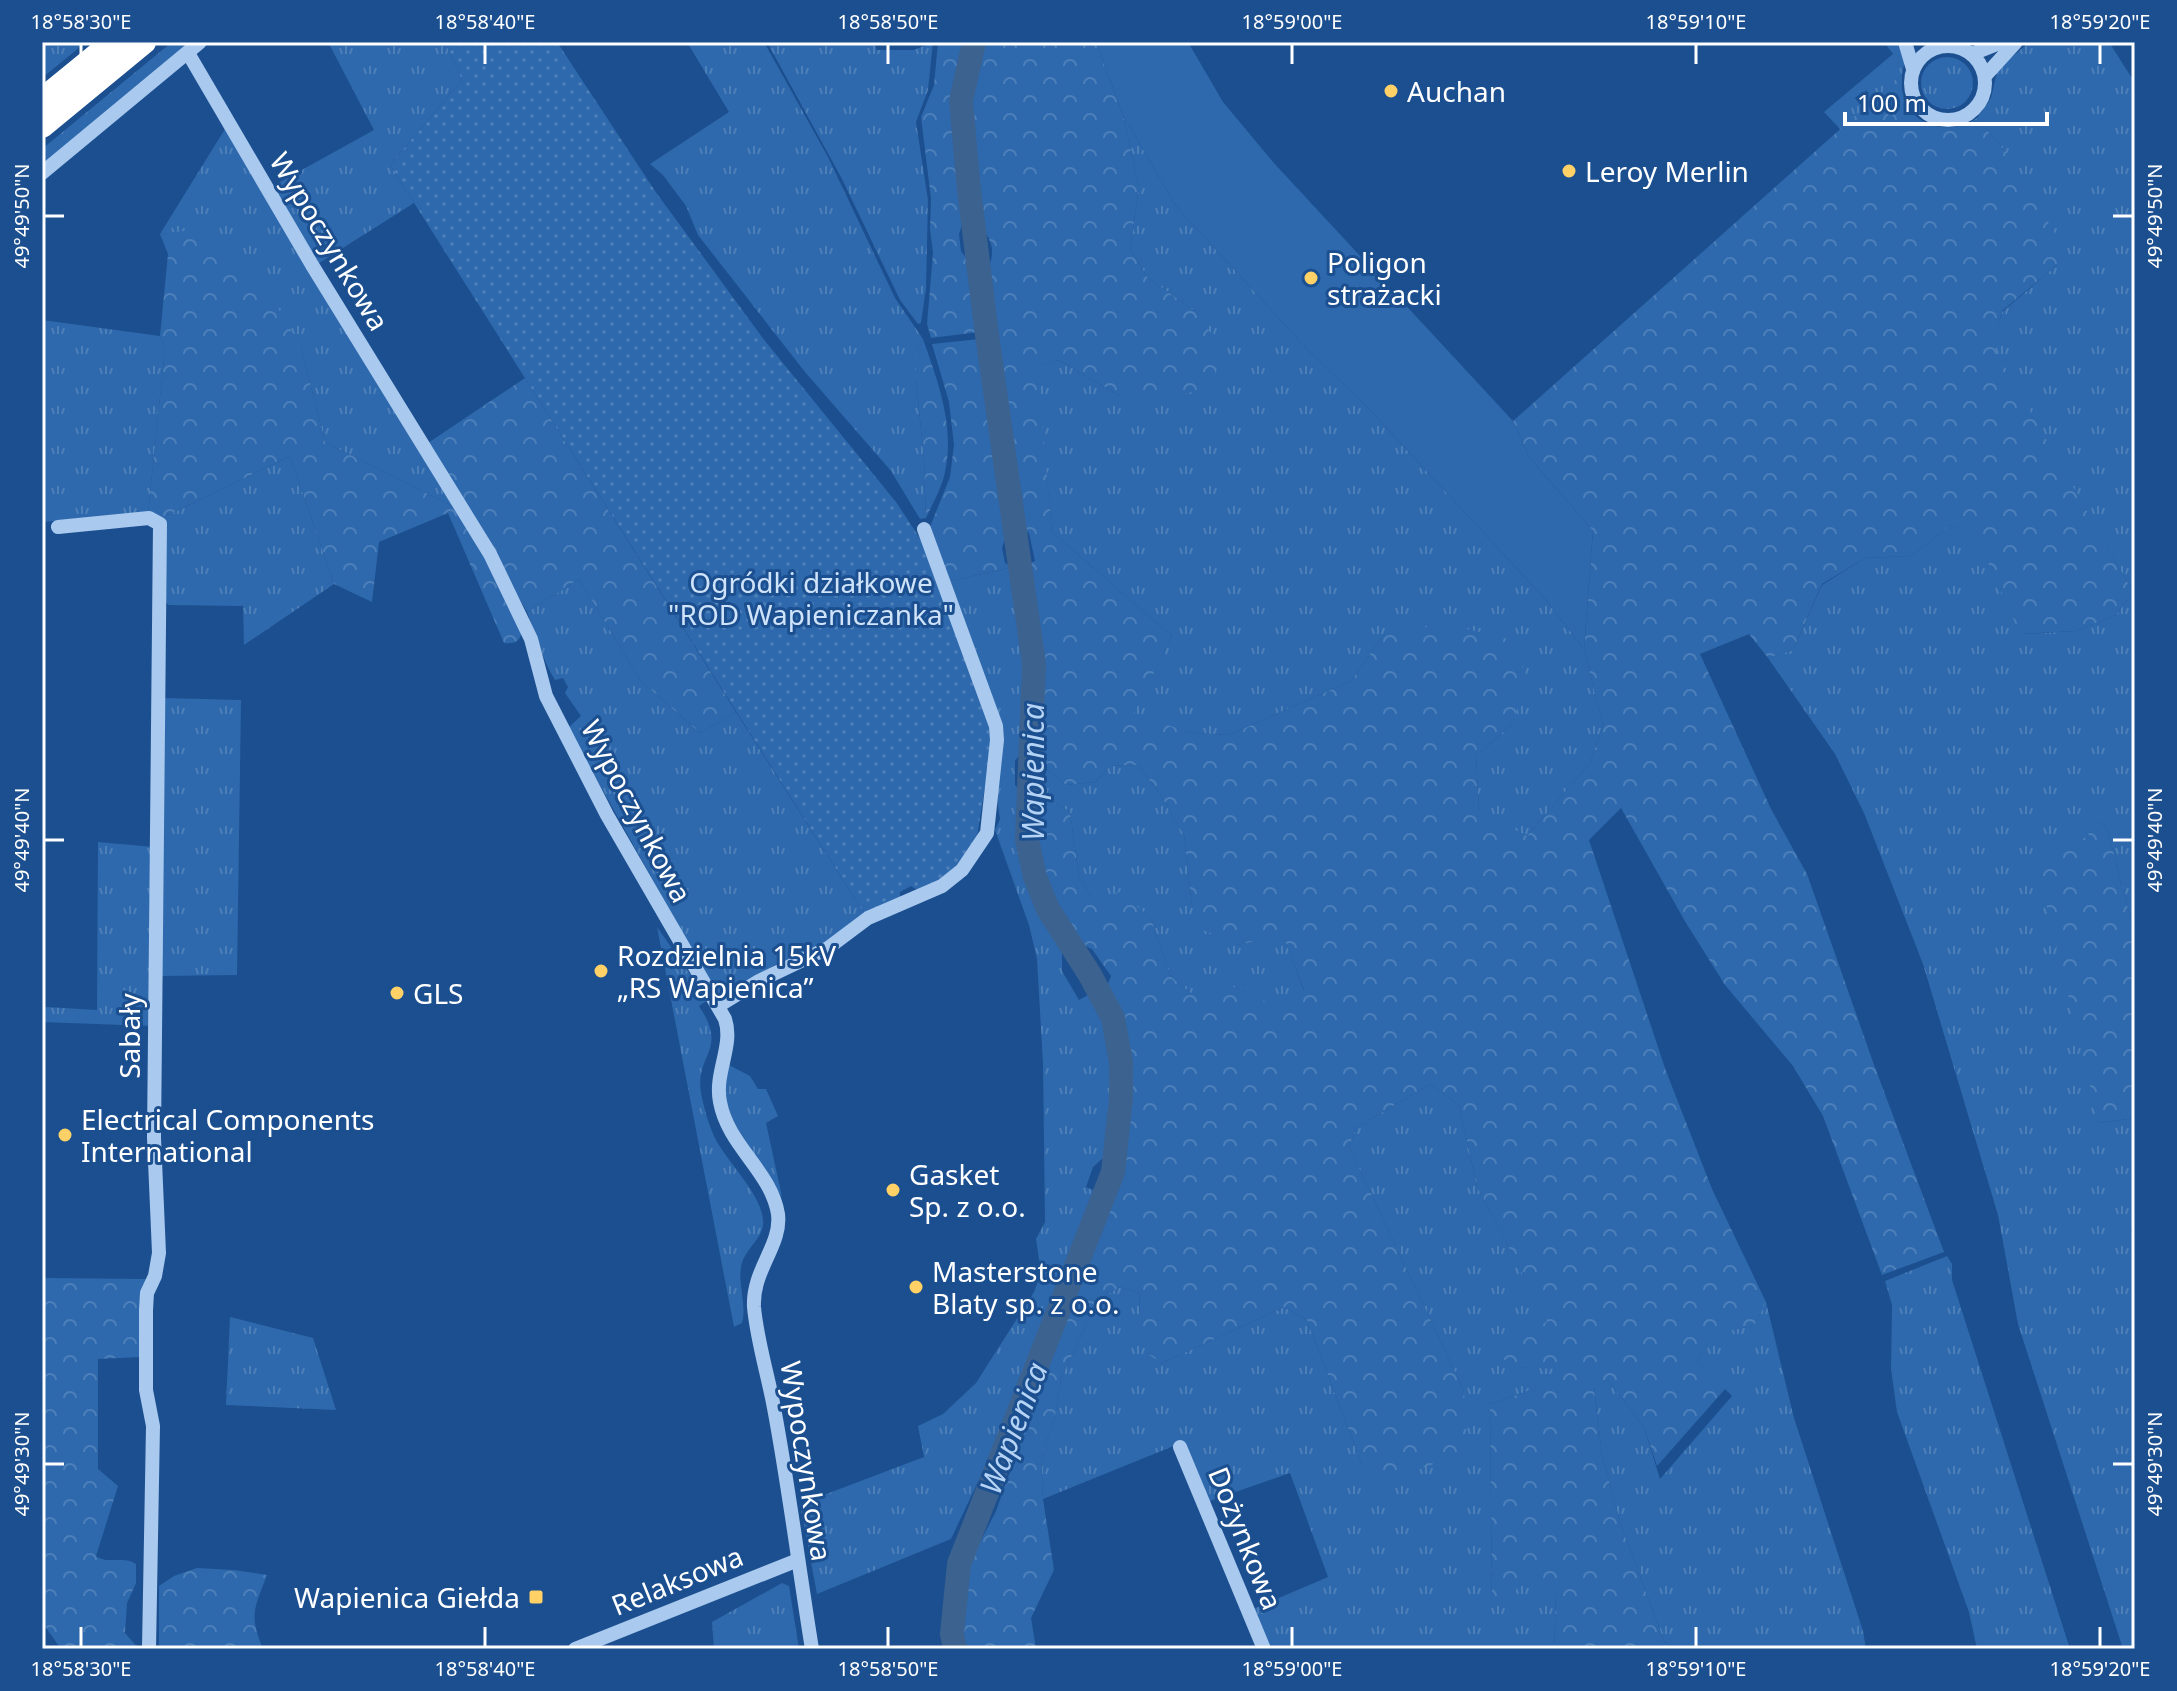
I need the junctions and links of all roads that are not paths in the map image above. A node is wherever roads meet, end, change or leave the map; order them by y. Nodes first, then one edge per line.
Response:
1 (113, 42) edge
2 (144, 42) edge
3 (200, 42) edge
4 (1905, 42) edge
5 (2002, 42) edge
6 (2016, 42) edge
7 (1932, 45) edge
8 (188, 53) junction
9 (1972, 54) junction
10 (1913, 69) junction
11 (1985, 76) junction
12 (42, 100) edge
13 (42, 126) edge
14 (42, 173) edge
15 (58, 527) dead end
16 (924, 529) dead end
17 (718, 1006) junction
18 (1180, 1447) dead end
19 (798, 1560) junction
20 (149, 1649) edge
21 (575, 1649) edge
22 (812, 1649) edge
23 (1264, 1649) edge

1 - 12 highway
2 - 13 highway
3 - 8 street
4 - 10 street
5 - 9 street
6 - 11 street
7 - 9 street
7 - 10 street
8 - 14 street
8 - 17 street, Wypoczynkowa
9 - 11 street
10 - 11 street
15 - 20 street, Sabały
16 - 17 street
17 - 19 street, Wypoczynkowa
18 - 23 street, Dożynkowa
19 - 21 street, Relaksowa
19 - 22 street, Wypoczynkowa

